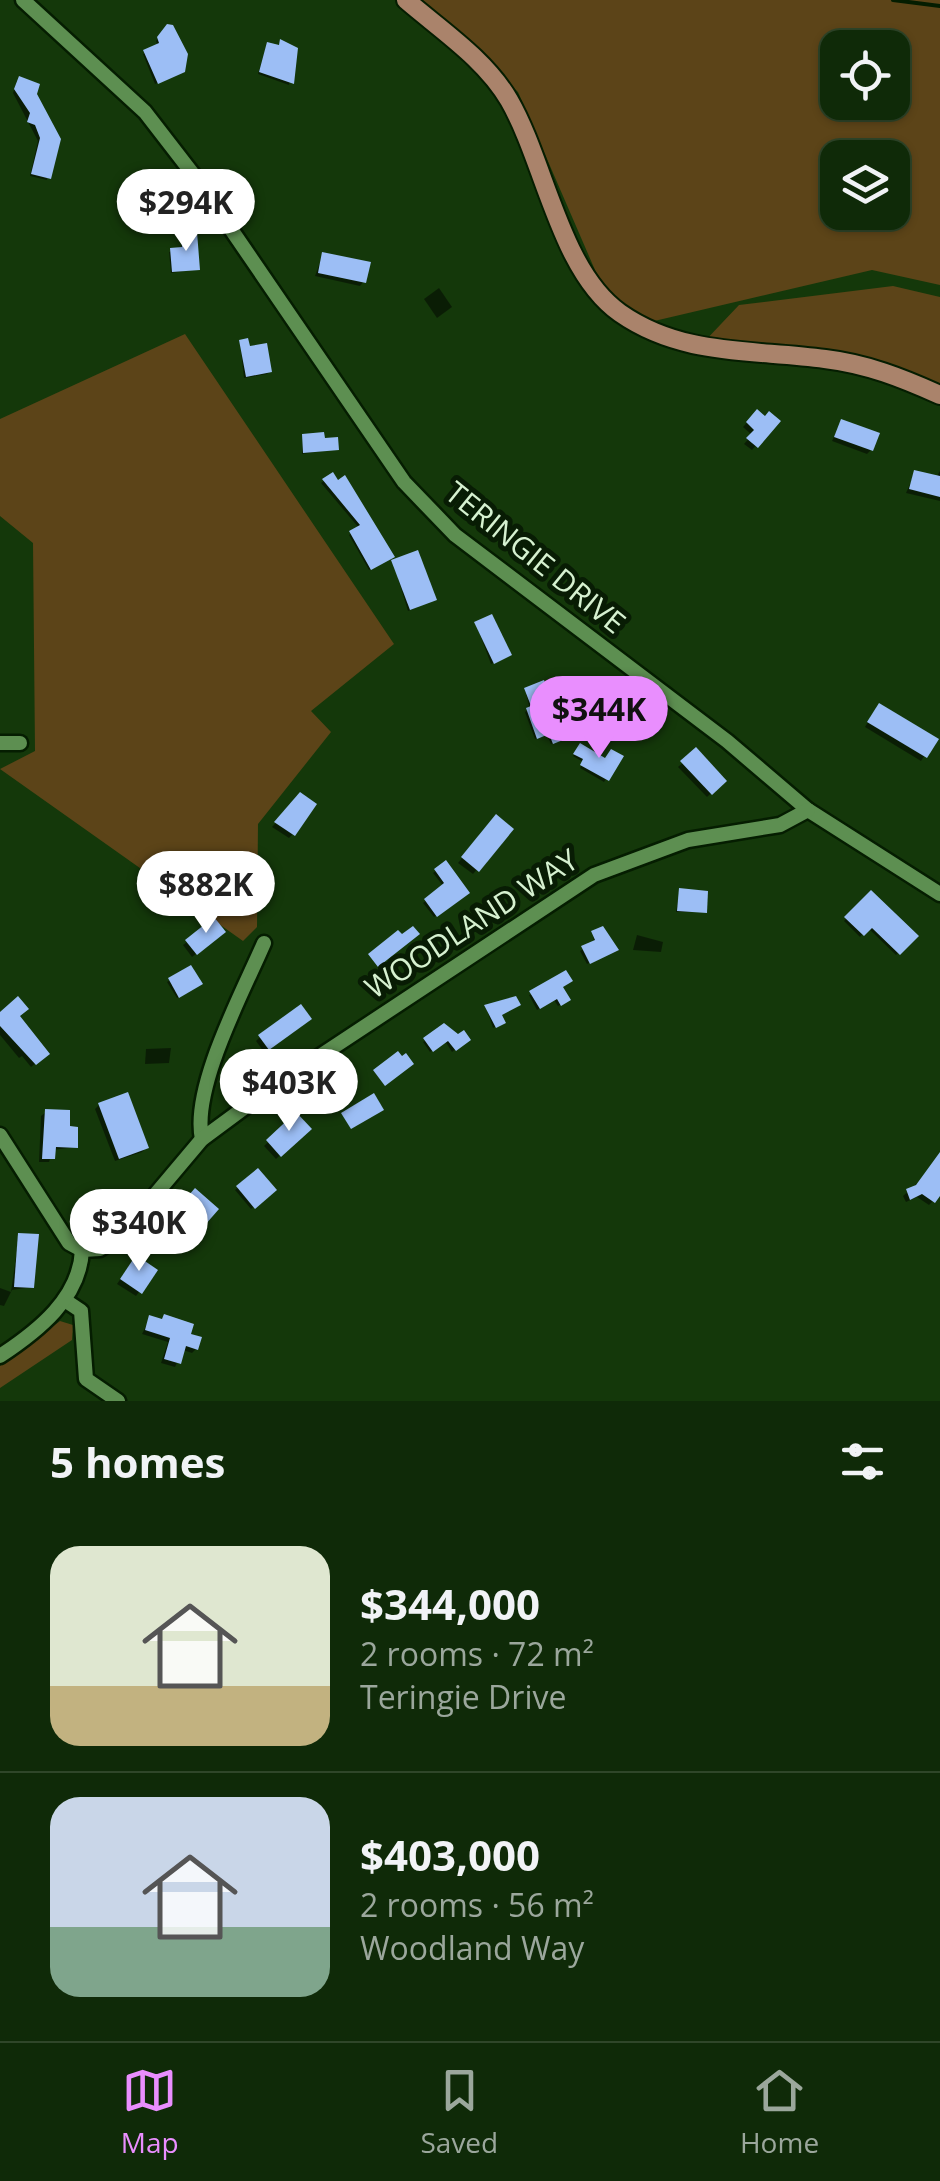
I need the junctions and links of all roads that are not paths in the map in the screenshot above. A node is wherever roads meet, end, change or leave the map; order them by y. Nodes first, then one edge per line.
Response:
1 (24, 0) edge
2 (406, 0) edge
3 (940, 394) edge
4 (0, 742) edge
5 (20, 743) dead end
6 (808, 810) junction
7 (940, 894) edge
8 (264, 943) dead end
9 (0, 1135) edge
10 (202, 1139) junction
11 (82, 1250) junction
12 (66, 1301) junction
13 (0, 1356) edge
14 (118, 1401) edge

1 - 6 street, TERINGIE DRIVE
2 - 3 main road
4 - 5 street
6 - 7 street, TERINGIE DRIVE
6 - 10 street, WOODLAND WAY
8 - 10 street
9 - 11 street
10 - 11 street, WOODLAND WAY
11 - 12 street
12 - 13 street
12 - 14 street

